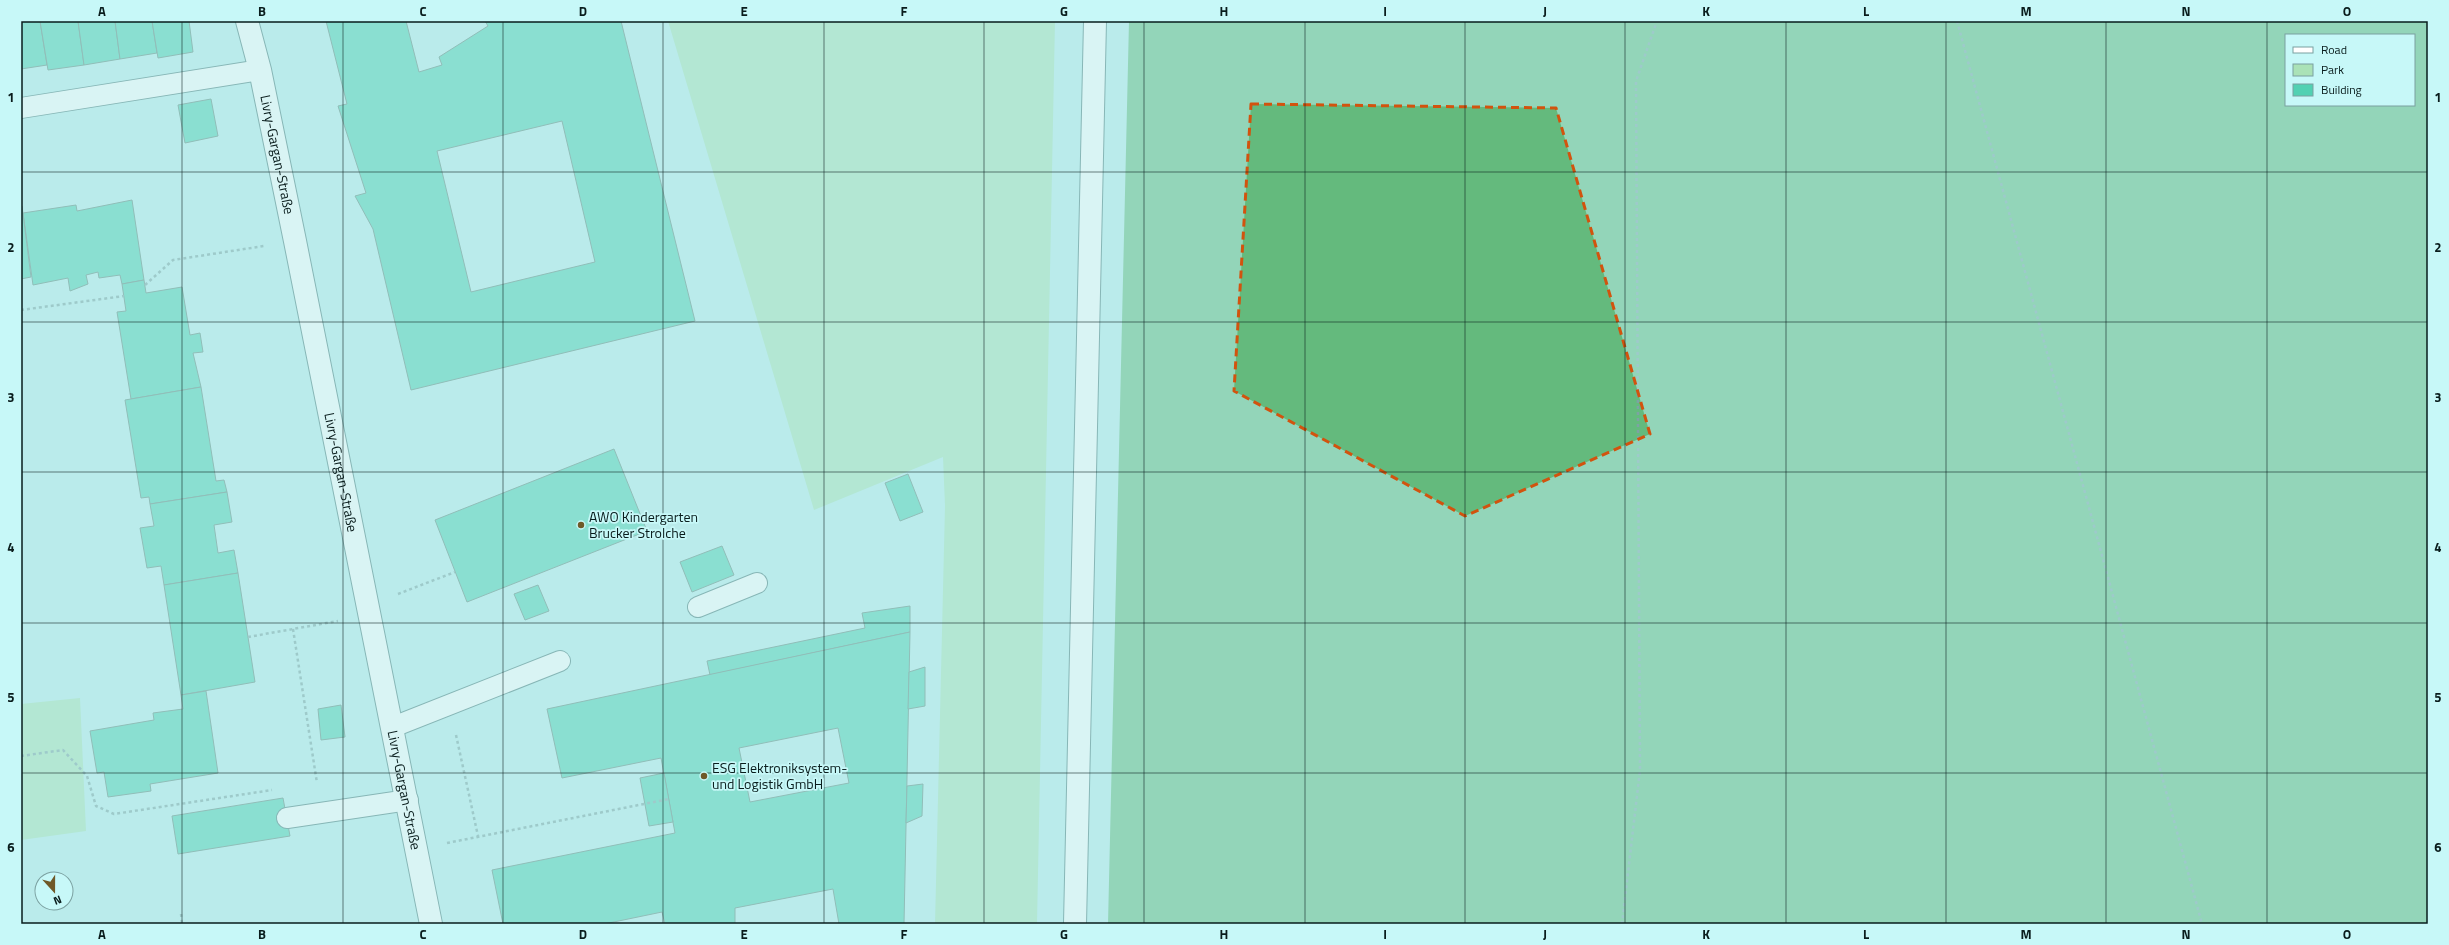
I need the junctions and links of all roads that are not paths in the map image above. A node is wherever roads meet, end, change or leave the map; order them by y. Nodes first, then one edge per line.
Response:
1 (247, 21) edge
2 (1095, 21) edge
3 (260, 70) junction
4 (21, 108) edge
5 (757, 584) dead end
6 (698, 607) dead end
7 (560, 661) dead end
8 (393, 727) junction
9 (408, 800) junction
10 (287, 818) dead end
11 (431, 924) edge
12 (1075, 924) edge

1 - 3 main road, Livry-Gargan-Straße
2 - 12 main road
3 - 4 lane
3 - 8 main road, Livry-Gargan-Straße
5 - 6 lane
7 - 8 lane
8 - 9 main road, Livry-Gargan-Straße
9 - 10 lane
9 - 11 main road, Livry-Gargan-Straße

